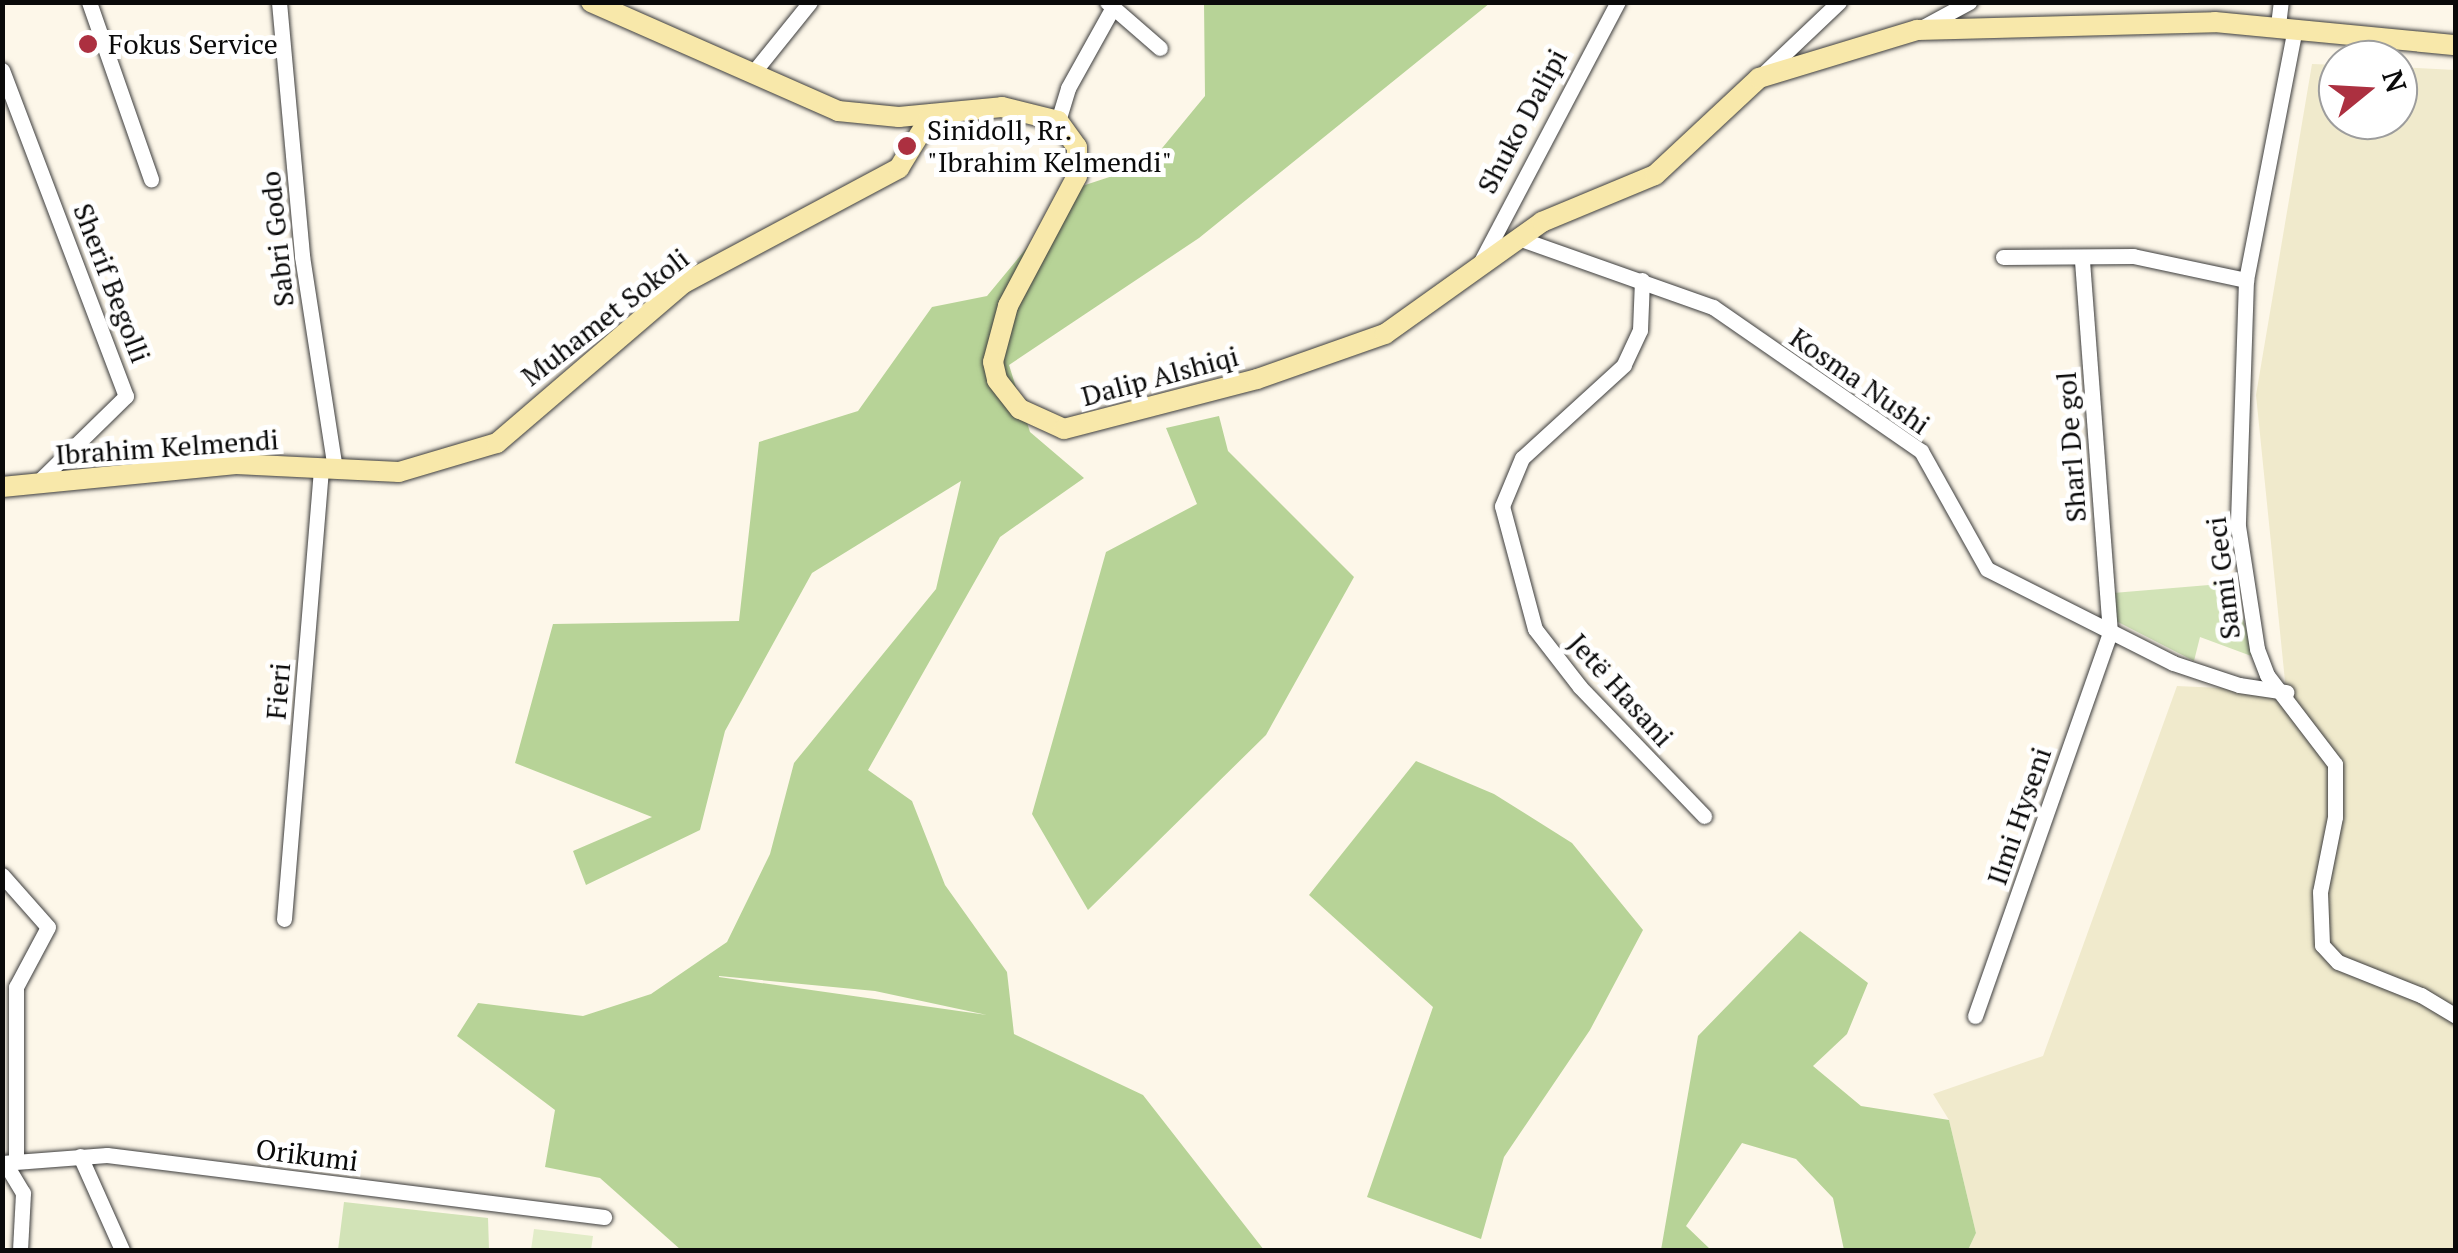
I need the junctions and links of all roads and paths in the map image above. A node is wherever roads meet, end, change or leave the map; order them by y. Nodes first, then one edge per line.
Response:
1 (89, 2) edge
2 (279, 2) edge
3 (591, 2) edge
4 (810, 2) edge
5 (1618, 2) edge
6 (1839, 2) edge
7 (1970, 2) edge
8 (2281, 2) edge
9 (1110, 5) edge
10 (625, 8) edge
11 (2287, 27) junction
12 (1917, 30) junction
13 (2456, 45) edge
14 (1160, 48) dead end
15 (2, 70) edge
16 (752, 74) junction
17 (1759, 78) junction
18 (932, 114) junction
19 (1058, 121) junction
20 (151, 178) dead end
21 (1518, 238) junction
22 (2082, 256) junction
23 (2003, 257) dead end
24 (1478, 268) junction
25 (1642, 280) junction
26 (2246, 280) junction
27 (328, 468) junction
28 (36, 484) junction
29 (2, 486) edge
30 (2110, 633) junction
31 (2286, 692) junction
32 (1704, 816) dead end
33 (2, 874) edge
34 (284, 919) dead end
35 (1975, 1016) dead end
36 (2456, 1016) edge
37 (7, 1025) edge
38 (80, 1156) junction
39 (8, 1162) edge
40 (604, 1217) dead end
41 (20, 1250) edge
42 (122, 1250) edge

1 - 20 street
2 - 27 street, Sabri Godo
3 - 10 street
4 - 16 street
5 - 24 street, Shuko Dalipi
6 - 17 street
7 - 12 street, Dalip Alshiqi
8 - 11 street, Sami Geci
9 - 14 street
9 - 19 street
10 - 16 street
11 - 12 street, Dalip Alshiqi
11 - 13 street, Dalip Alshiqi
11 - 26 street, Sami Geci
12 - 17 street, Dalip Alshiqi
15 - 28 street, Sherif Begolli
16 - 18 street
17 - 21 street, Dalip Alshiqi
18 - 19 street
18 - 27 street, Muhamet Sokoli
19 - 24 street, Dalip Alshiqi
21 - 24 street, Dalip Alshiqi
21 - 25 street, Kosma Nushi
22 - 23 street
22 - 26 street
22 - 30 street, Sharl De gol
25 - 30 street, Kosma Nushi
25 - 32 street, Jetë Hasani
26 - 31 street, Sami Geci
27 - 28 street, Ibrahim Kelmendi
27 - 34 street, Fieri
28 - 29 street, Ibrahim Kelmendi
30 - 31 street, Kosma Nushi
30 - 35 street, Ilmi Hyseni
31 - 36 street, Sami Geci
33 - 37 street
37 - 39 street
38 - 39 street, Orikumi
38 - 40 street, Orikumi
38 - 42 street
39 - 41 street

